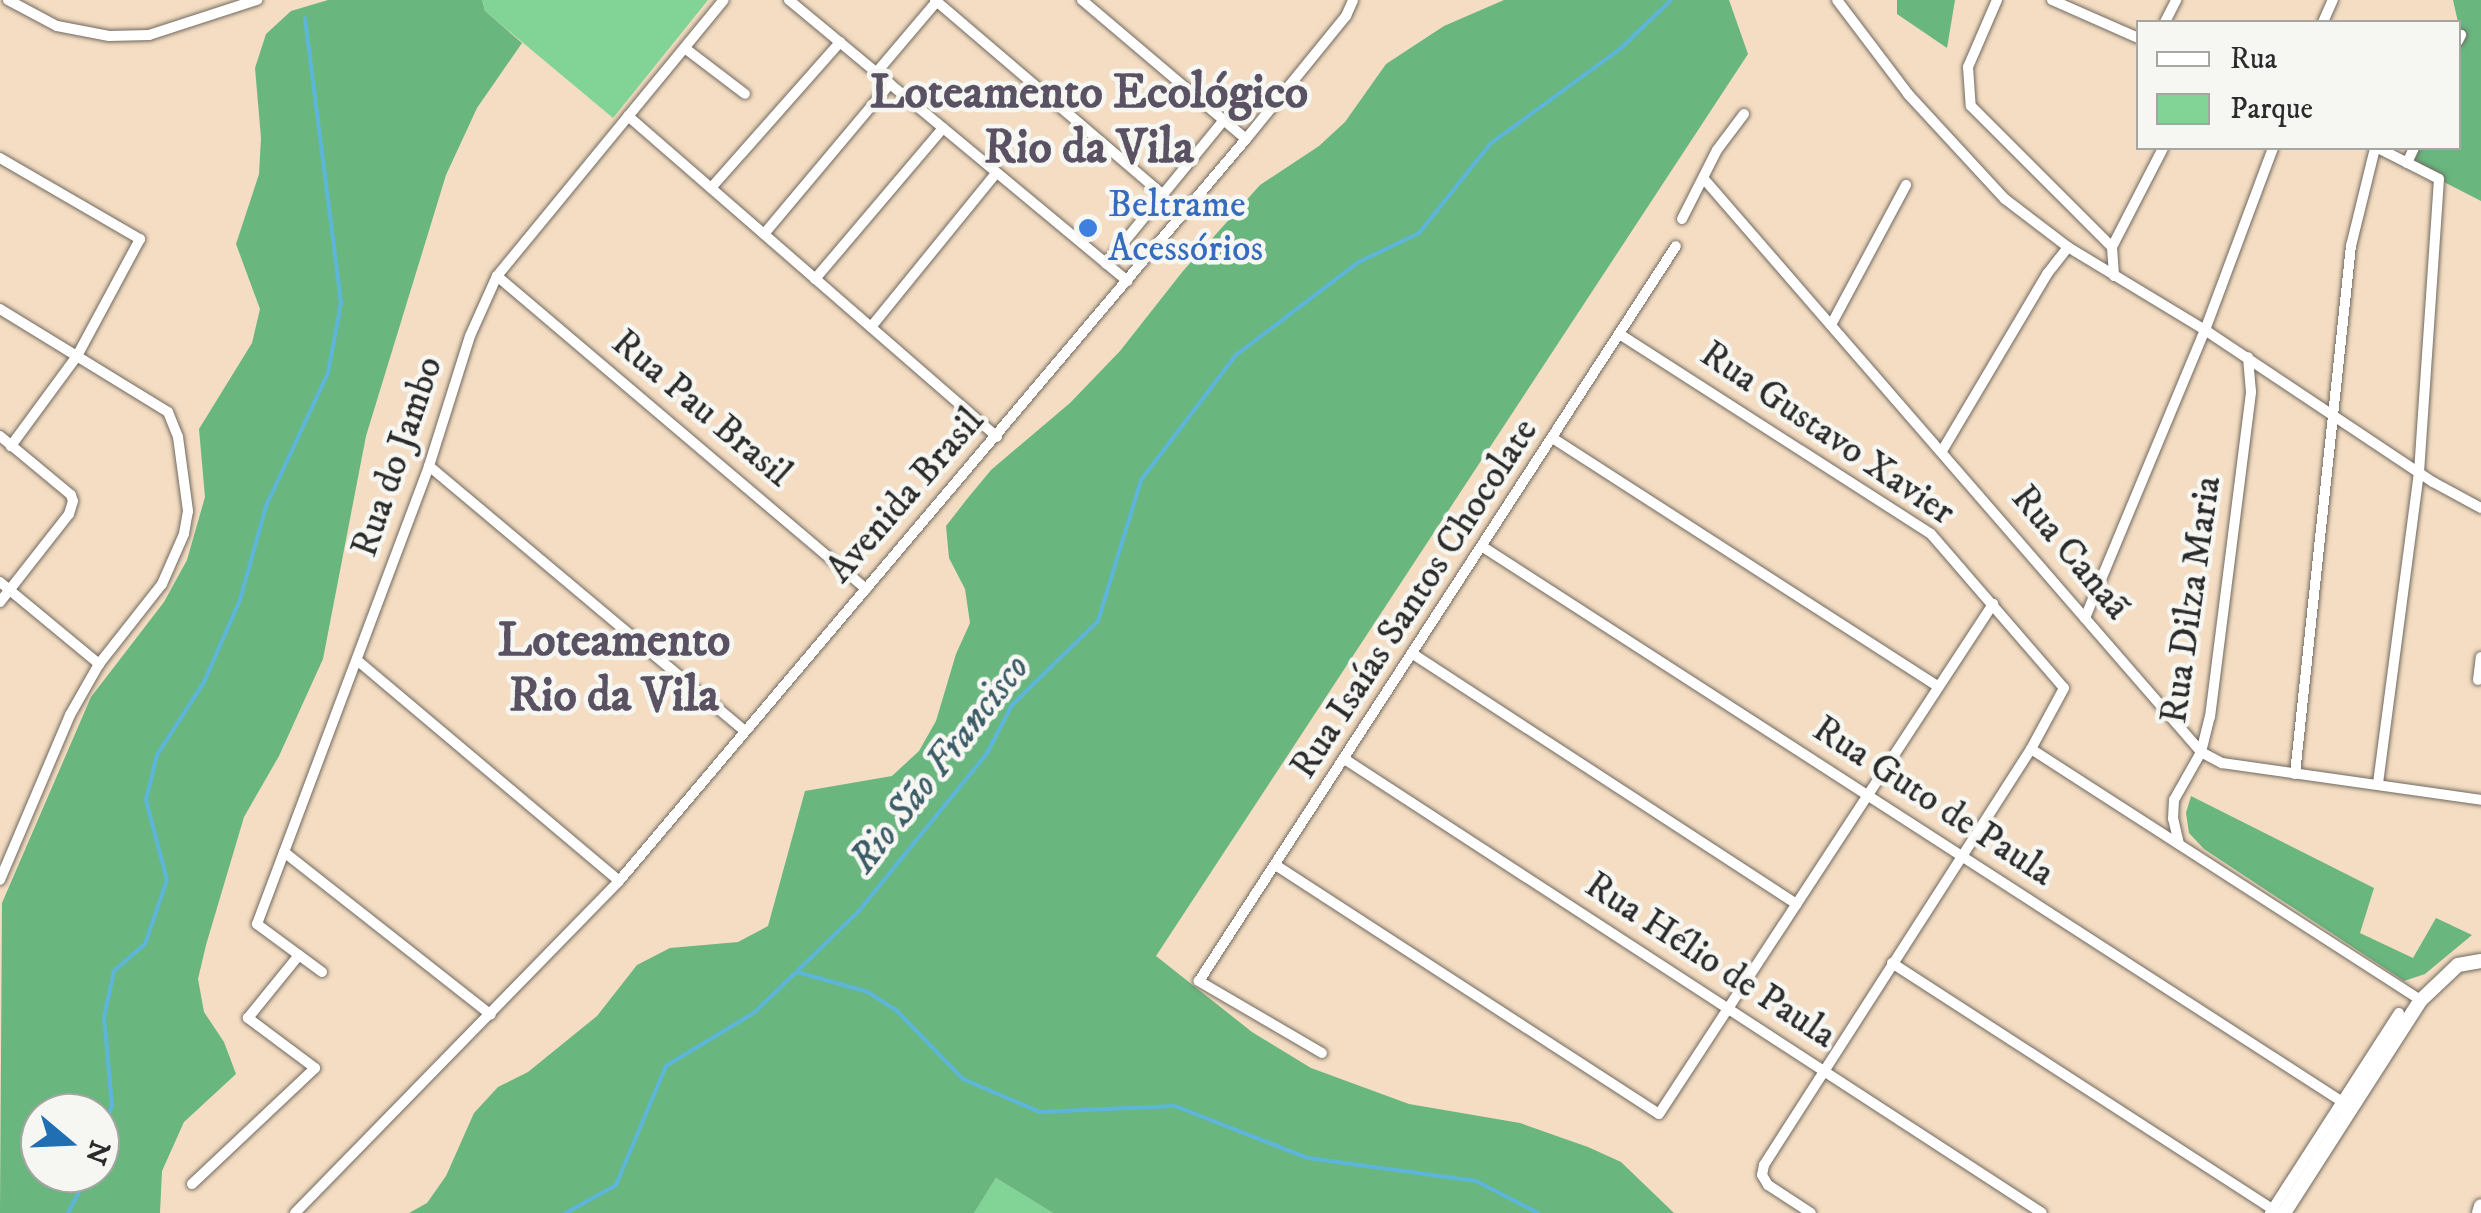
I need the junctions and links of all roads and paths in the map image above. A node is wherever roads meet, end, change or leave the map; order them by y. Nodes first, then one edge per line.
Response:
1 (8, 0) edge
2 (257, 0) edge
3 (724, 0) edge
4 (789, 0) edge
5 (937, 0) edge
6 (1082, 0) edge
7 (1837, 0) edge
8 (1997, 0) edge
9 (2052, 0) edge
10 (1351, 1) edge
11 (2136, 37) edge
12 (840, 42) junction
13 (686, 49) junction
14 (876, 73) junction
15 (890, 84) junction
16 (745, 94) dead end
17 (1744, 114) dead end
18 (628, 116) junction
19 (1224, 120) junction
20 (943, 128) junction
21 (1246, 139) junction
22 (2163, 150) edge
23 (2273, 150) edge
24 (2376, 150) edge
25 (2381, 150) edge
26 (2413, 150) edge
27 (0, 158) edge
28 (2407, 163) junction
29 (996, 172) junction
30 (1704, 179) junction
31 (1906, 185) dead end
32 (711, 188) junction
33 (1163, 194) junction
34 (1682, 219) dead end
35 (764, 234) junction
36 (1676, 246) dead end
37 (2068, 247) junction
38 (2112, 247) junction
39 (1106, 264) junction
40 (497, 276) junction
41 (2114, 276) junction
42 (815, 279) junction
43 (1126, 281) junction
44 (0, 309) edge
45 (1830, 325) junction
46 (871, 328) junction
47 (2206, 330) junction
48 (1621, 334) junction
49 (76, 356) junction
50 (2248, 358) junction
51 (2330, 410) junction
52 (0, 436) edge
53 (997, 437) junction
54 (1554, 439) junction
55 (11, 446) junction
56 (1942, 451) junction
57 (429, 466) junction
58 (2420, 472) junction
59 (2481, 508) edge
60 (1483, 547) junction
61 (0, 582) edge
62 (866, 589) junction
63 (10, 590) junction
64 (0, 602) edge
65 (1993, 604) junction
66 (2085, 618) junction
67 (1413, 654) junction
68 (2481, 657) edge
69 (358, 660) junction
70 (99, 664) junction
71 (2478, 680) dead end
72 (1937, 686) junction
73 (744, 730) junction
74 (2031, 749) junction
75 (2201, 752) junction
76 (1346, 760) junction
77 (2295, 774) junction
78 (2378, 783) junction
79 (1866, 795) junction
80 (2481, 800) edge
81 (2179, 844) junction
82 (284, 852) junction
83 (1963, 855) junction
84 (1276, 866) junction
85 (0, 880) edge
86 (619, 881) junction
87 (1797, 904) junction
88 (299, 955) junction
89 (2478, 956) edge
90 (1892, 963) junction
91 (322, 972) dead end
92 (2421, 1000) junction
93 (1728, 1007) junction
94 (2399, 1012) dead end
95 (491, 1015) junction
96 (1322, 1053) dead end
97 (1822, 1071) junction
98 (2346, 1104) junction
99 (192, 1184) dead end
100 (2276, 1212) edge
101 (295, 1213) edge
102 (1811, 1213) edge
103 (2042, 1213) edge

1 - 2 street
3 - 13 street, Rua do Jambo
4 - 12 street
5 - 14 street
5 - 33 street
6 - 19 street
7 - 37 street
8 - 38 street
9 - 11 street
10 - 21 street, Avenida Brasil
12 - 14 street
12 - 32 street
13 - 16 street
13 - 18 street, Rua do Jambo
14 - 15 street
15 - 20 street
15 - 35 street
17 - 30 street
18 - 32 street
18 - 40 street, Rua do Jambo
19 - 21 street
19 - 33 street
20 - 29 street
20 - 42 street
21 - 43 street, Avenida Brasil
22 - 38 street
23 - 47 street
24 - 51 street
25 - 28 street
26 - 28 street
27 - 49 street
28 - 58 street
29 - 39 street
29 - 46 street
30 - 34 street
30 - 45 street, Rua Canaã
31 - 45 street
32 - 35 street
33 - 39 street
35 - 42 street
36 - 48 street, Rua Isaías Santos Chocolate
37 - 41 street
37 - 56 street
38 - 41 street
39 - 43 street
40 - 57 street, Rua do Jambo
40 - 62 street, Rua Pau Brasil
41 - 47 street
42 - 46 street
43 - 53 street, Avenida Brasil
44 - 49 street
45 - 56 street, Rua Canaã
46 - 53 street
47 - 50 street
47 - 66 street
48 - 54 street, Rua Isaías Santos Chocolate
48 - 65 street, Rua Gustavo Xavier
49 - 55 street
49 - 70 street
50 - 51 street
50 - 75 street, Rua Dilza Maria
51 - 58 street
51 - 77 street
52 - 55 street
53 - 62 street, Avenida Brasil
54 - 60 street, Rua Isaías Santos Chocolate
54 - 72 street
55 - 63 street
56 - 66 street, Rua Canaã
57 - 69 street, Rua do Jambo
57 - 73 street
58 - 59 street
58 - 78 street
60 - 67 street, Rua Isaías Santos Chocolate
60 - 79 street, Rua Guto de Paula
61 - 63 street
62 - 73 street, Avenida Brasil
63 - 64 street
63 - 70 street
65 - 72 street
65 - 74 street, Rua Gustavo Xavier
66 - 75 street, Rua Canaã
67 - 76 street, Rua Isaías Santos Chocolate
67 - 87 street
68 - 71 street
69 - 82 street, Rua do Jambo
69 - 86 street
70 - 85 street
72 - 79 street
73 - 86 street, Avenida Brasil
74 - 81 street
74 - 83 street
75 - 77 street
75 - 81 street, Rua Dilza Maria
76 - 84 street, Rua Isaías Santos Chocolate
76 - 93 street, Rua Hélio de Paula
77 - 78 street
78 - 80 street
79 - 83 street, Rua Guto de Paula
79 - 87 street
81 - 92 street
82 - 88 street, Rua do Jambo
82 - 95 street
83 - 90 street
83 - 98 street, Rua Guto de Paula
84 - 93 street
84 - 96 street, Rua Isaías Santos Chocolate
86 - 95 street, Avenida Brasil
87 - 93 street
88 - 91 street
88 - 99 street
89 - 92 street
90 - 97 street
90 - 100 street
92 - 98 street
93 - 97 street, Rua Hélio de Paula
94 - 98 street
95 - 101 street, Avenida Brasil
97 - 102 street
97 - 103 street, Rua Hélio de Paula
98 - 100 street

